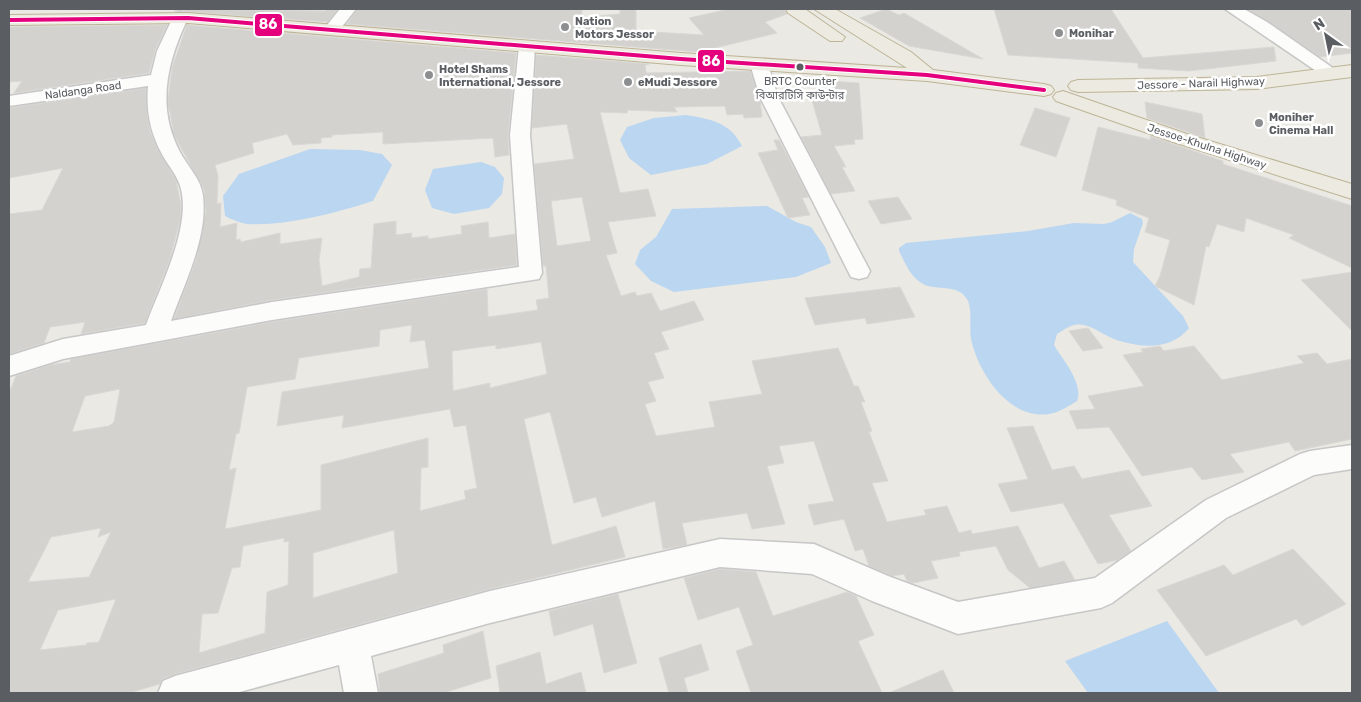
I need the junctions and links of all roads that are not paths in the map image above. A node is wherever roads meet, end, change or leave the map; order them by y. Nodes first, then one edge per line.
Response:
1 (348, 9) edge
2 (794, 9) edge
3 (823, 9) edge
4 (1233, 9) edge
5 (173, 15) edge
6 (9, 20) edge
7 (330, 30) junction
8 (527, 46) junction
9 (861, 53) junction
10 (904, 56) junction
11 (759, 64) junction
12 (810, 67) junction
13 (1352, 71) edge
14 (886, 73) junction
15 (1331, 73) junction
16 (927, 76) junction
17 (157, 79) junction
18 (1061, 85) junction
19 (9, 101) edge
20 (1352, 180) edge
21 (1352, 192) edge
22 (859, 271) dead end
23 (155, 333) junction
24 (9, 366) edge
25 (1352, 457) edge
26 (353, 645) junction
27 (175, 693) edge
28 (361, 693) edge

1 - 7 street
2 - 9 highway
3 - 10 highway
4 - 15 street
5 - 6 highway
5 - 7 highway
5 - 17 street
7 - 8 highway
8 - 11 highway
8 - 23 street
9 - 10 highway, Jessoe-Khulna Highway
9 - 12 highway, Jessoe-Khulna Highway
9 - 14 highway
10 - 16 highway
10 - 18 highway, Jessoe-Khulna Highway
11 - 12 highway
11 - 22 street
12 - 14 highway, Jessoe-Khulna Highway
13 - 15 highway, Jessore - Narail Highway
14 - 16 highway, Jessoe-Khulna Highway
15 - 18 highway, Jessore - Narail Highway
16 - 18 highway, Jessoe-Khulna Highway
17 - 19 street, Naldanga Road
17 - 23 street
18 - 20 highway, Jessoe-Khulna Highway
18 - 21 highway, Jessoe-Khulna Highway
23 - 24 street
25 - 26 street
26 - 27 street
26 - 28 street

